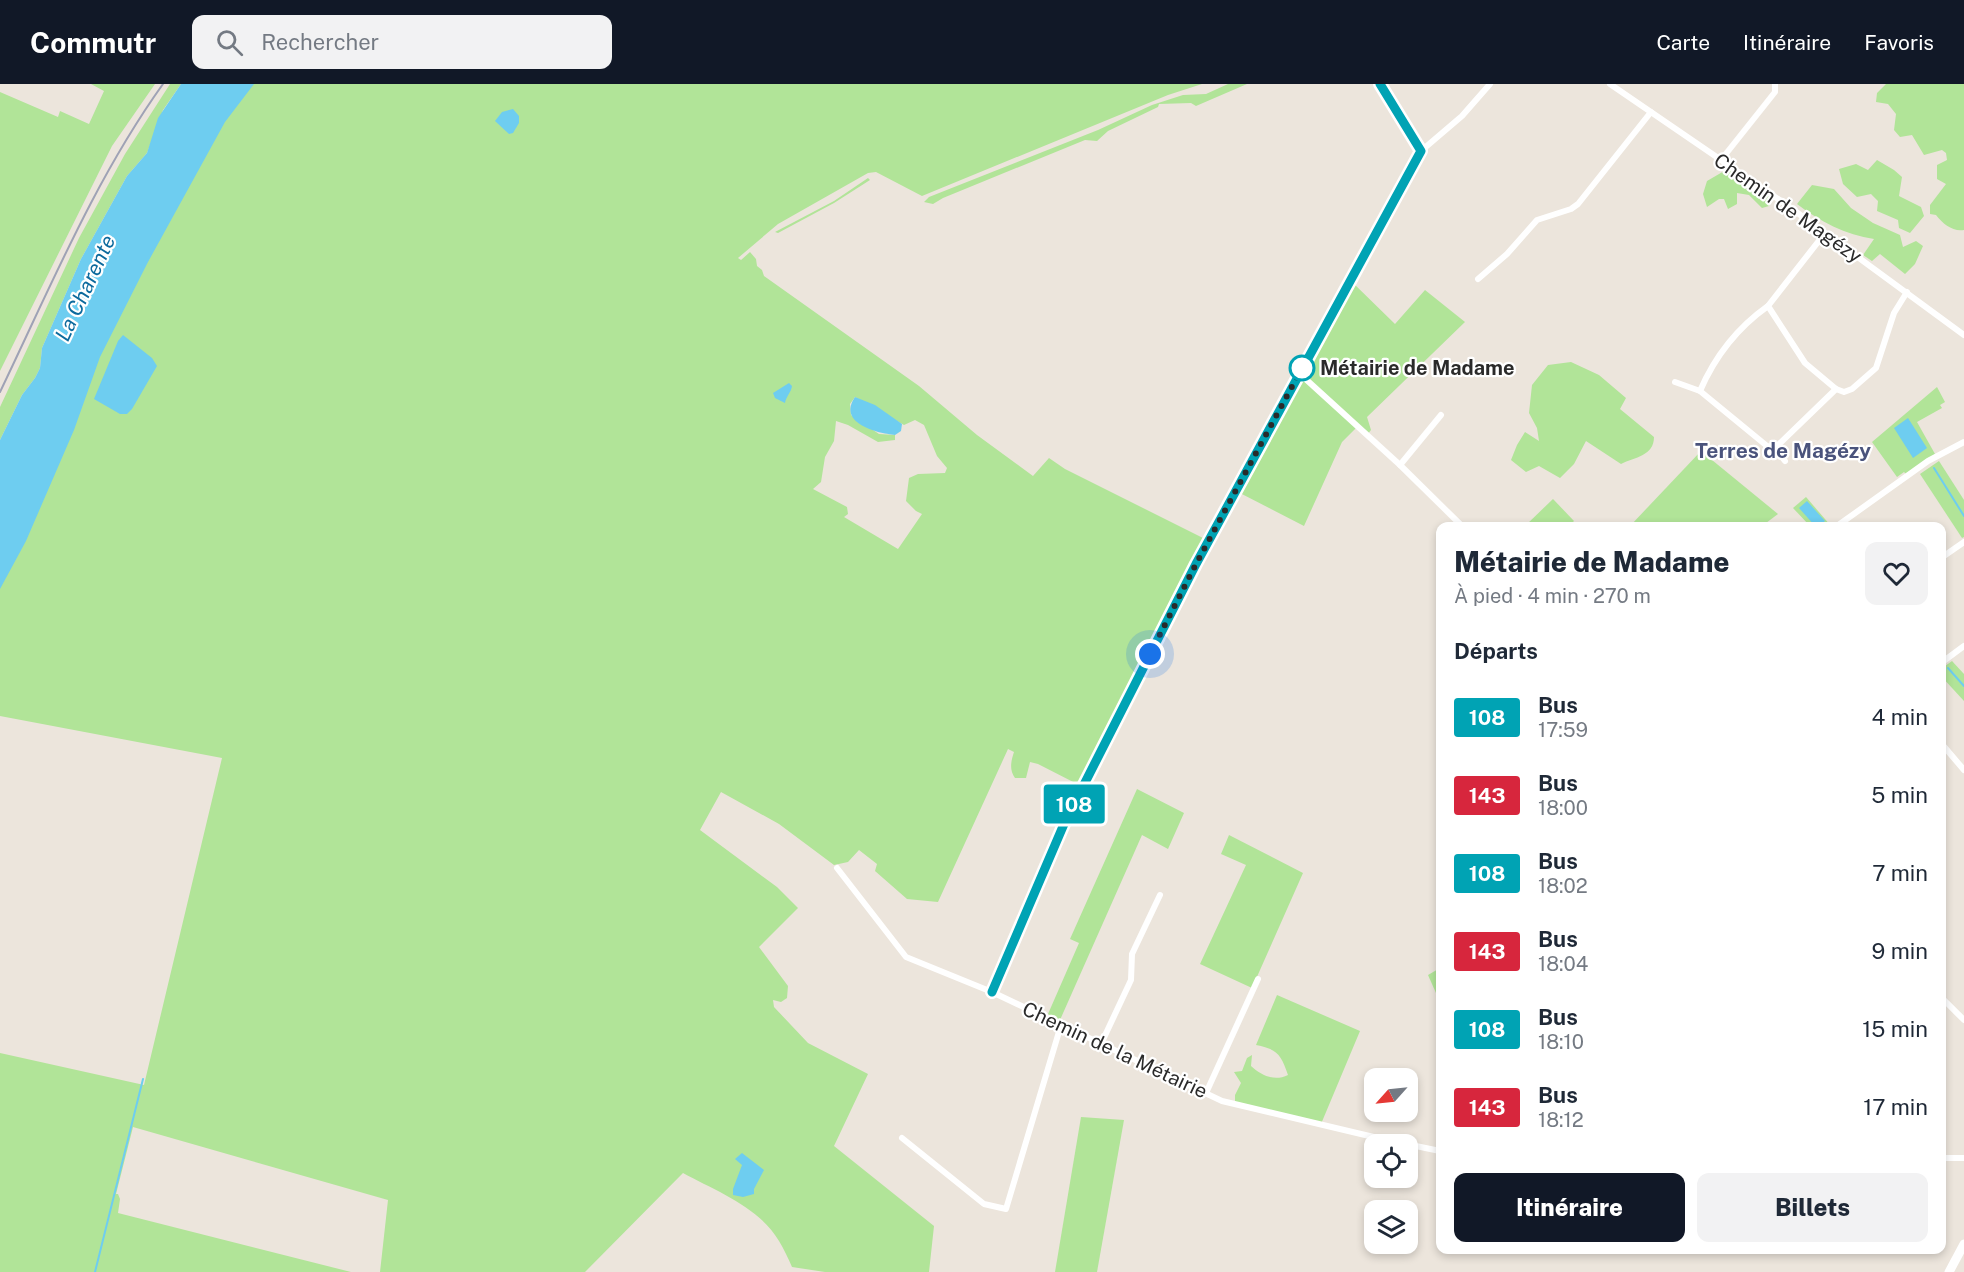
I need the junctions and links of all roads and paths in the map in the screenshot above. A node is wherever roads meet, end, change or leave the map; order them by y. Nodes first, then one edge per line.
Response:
1 (1380, 84) edge
2 (1490, 84) edge
3 (1610, 84) edge
4 (1775, 84) edge
5 (1651, 112) junction
6 (1421, 151) junction
7 (1721, 160) junction
8 (1825, 233) junction
9 (1478, 279) dead end
10 (1906, 292) junction
11 (1768, 306) junction
12 (1964, 335) edge
13 (1299, 373) junction
14 (1675, 382) dead end
15 (1836, 389) junction
16 (1700, 391) junction
17 (1441, 415) dead end
18 (1964, 442) edge
19 (1775, 448) junction
20 (1785, 461) dead end
21 (1400, 465) junction
22 (1458, 522) edge
23 (1843, 522) edge
24 (1964, 542) edge
25 (1946, 555) edge
26 (1964, 646) edge
27 (1946, 659) edge
28 (1946, 749) edge
29 (1964, 759) edge
30 (1958, 765) junction
31 (1964, 770) edge
32 (837, 868) dead end
33 (1160, 895) dead end
34 (1258, 979) dead end
35 (992, 992) junction
36 (1946, 1003) edge
37 (1964, 1020) edge
38 (1061, 1025) junction
39 (1101, 1044) junction
40 (1206, 1093) junction
41 (902, 1138) dead end
42 (1436, 1149) edge
43 (1946, 1158) edge
44 (1964, 1158) edge
45 (1964, 1244) edge
46 (1949, 1272) edge

1 - 6 street
2 - 6 street
3 - 5 street, Chemin de Magézy
4 - 7 street
5 - 7 street, Chemin de Magézy
5 - 9 street
6 - 13 street
7 - 8 street, Chemin de Magézy
8 - 10 street, Chemin de Magézy
8 - 11 street
10 - 12 street, Chemin de Magézy
10 - 15 street
11 - 15 street
11 - 16 street
13 - 21 street
13 - 35 street
14 - 16 street
15 - 19 street
16 - 19 street
17 - 21 street
18 - 23 street
19 - 20 street
21 - 22 street
24 - 25 street
26 - 27 street
28 - 30 street
29 - 30 street
30 - 31 street
32 - 35 street, Chemin de la Métairie
33 - 39 street
34 - 40 street
35 - 38 street, Chemin de la Métairie
36 - 37 street
38 - 39 street, Chemin de la Métairie
38 - 41 street
39 - 40 street, Chemin de la Métairie
40 - 42 street, Chemin de la Métairie
43 - 44 street
45 - 46 street

